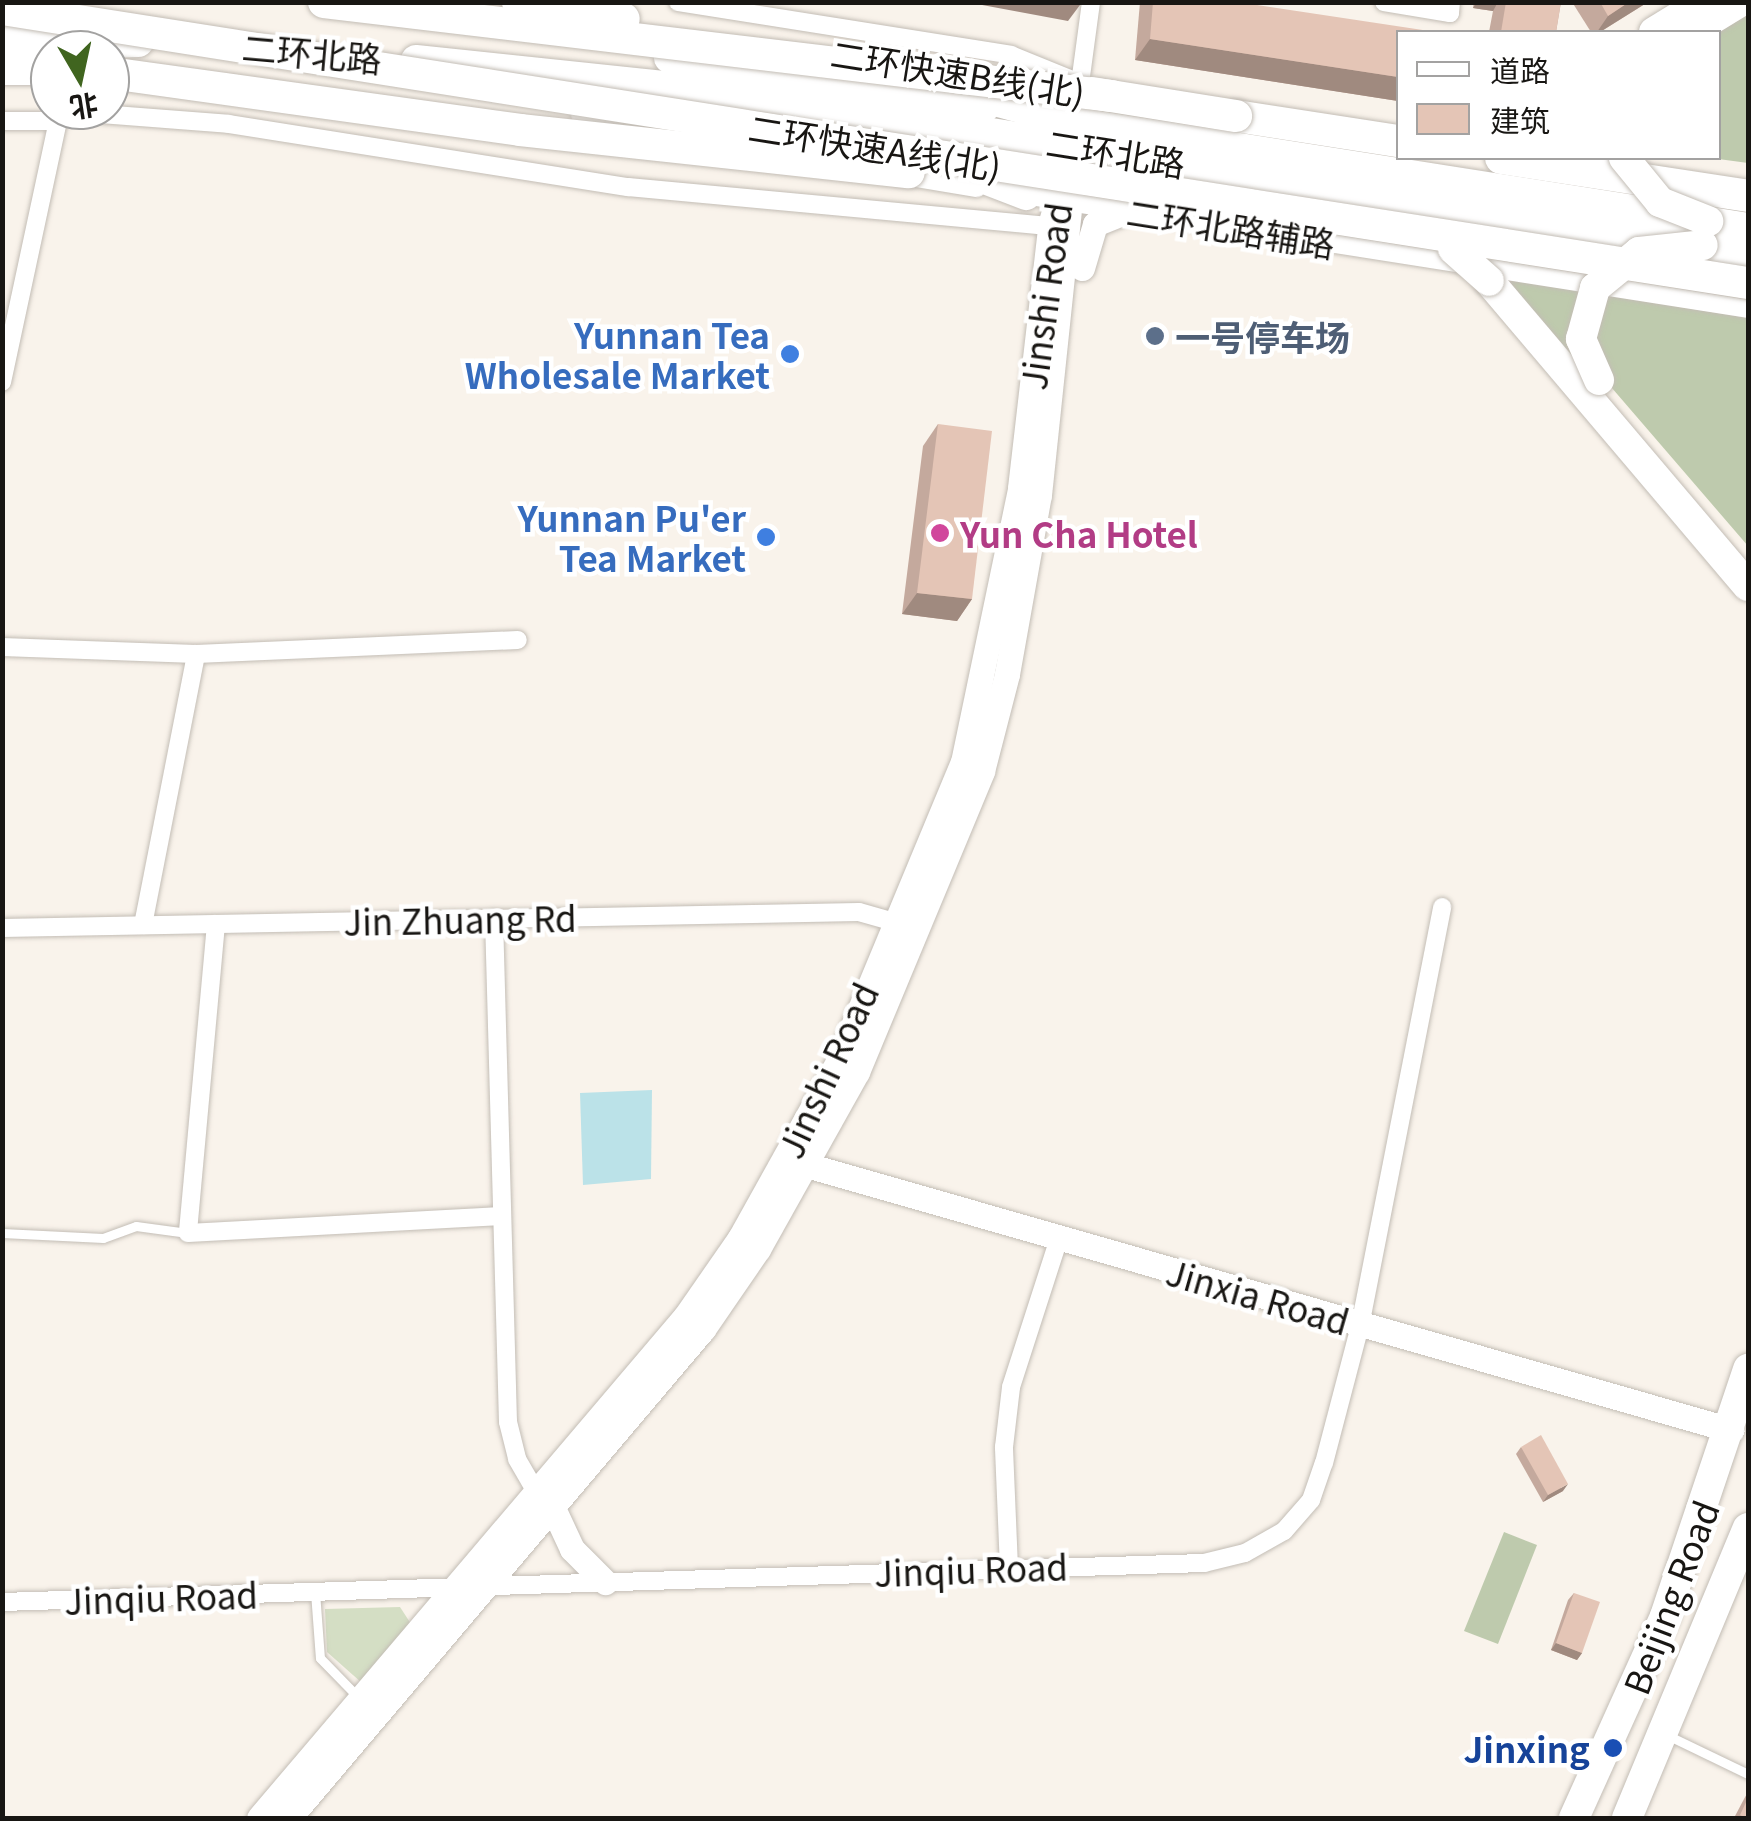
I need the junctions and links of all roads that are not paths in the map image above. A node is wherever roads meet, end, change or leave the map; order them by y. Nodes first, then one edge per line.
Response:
1 (315, 2) edge
2 (324, 2) edge
3 (469, 2) edge
4 (518, 2) edge
5 (678, 2) edge
6 (1091, 2) edge
7 (1384, 2) edge
8 (1451, 2) edge
9 (1703, 2) edge
10 (1740, 2) edge
11 (2, 9) edge
12 (2, 27) edge
13 (1657, 30) edge
14 (1694, 30) edge
15 (2, 46) edge
16 (244, 46) junction
17 (2, 69) edge
18 (30, 69) edge
19 (130, 76) edge
20 (899, 77) junction
21 (1072, 81) junction
22 (812, 82) junction
23 (1112, 96) junction
24 (130, 114) edge
25 (2, 120) edge
26 (30, 120) edge
27 (56, 130) edge
28 (1396, 132) edge
29 (1074, 134) junction
30 (1396, 141) edge
31 (1396, 159) edge
32 (1515, 160) edge
33 (1573, 160) edge
34 (1626, 160) edge
35 (1330, 174) junction
36 (1748, 187) edge
37 (1026, 195) junction
38 (1748, 196) edge
39 (1222, 200) junction
40 (1064, 201) junction
41 (1126, 211) junction
42 (1051, 226) junction
43 (1748, 228) edge
44 (1705, 233) junction
45 (1748, 252) edge
46 (1748, 283) edge
47 (1748, 309) edge
48 (10, 314) edge
49 (2, 382) edge
50 (1048, 423) junction
51 (1748, 556) edge
52 (1748, 586) edge
53 (518, 640) dead end
54 (2, 647) edge
55 (196, 654) junction
56 (1442, 907) dead end
57 (494, 918) junction
58 (216, 924) junction
59 (143, 925) junction
60 (904, 925) junction
61 (2, 928) edge
62 (797, 1162) junction
63 (502, 1216) junction
64 (188, 1233) junction
65 (2, 1234) edge
66 (1060, 1238) junction
67 (1360, 1326) junction
68 (1748, 1370) edge
69 (1730, 1430) junction
70 (545, 1500) junction
71 (1746, 1546) edge
72 (1010, 1568) junction
73 (605, 1582) junction
74 (455, 1586) junction
75 (483, 1589) junction
76 (315, 1592) junction
77 (2, 1602) edge
78 (362, 1701) junction
79 (1666, 1734) junction
80 (1748, 1774) edge
81 (259, 1818) edge
82 (289, 1818) edge
83 (1574, 1818) edge
84 (1627, 1818) edge

1 - 22 main road, 二环北路
2 - 23 highway, bridge
3 - 22 highway, bridge
4 - 23 highway, 二环快速B线(北), bridge
5 - 21 street
6 - 21 street
7 - 8 street
9 - 13 main road
10 - 14 main road
11 - 39 highway, 二环快速A线(北), bridge
12 - 16 main road, 二环北路
15 - 16 highway
16 - 22 main road, 二环北路
16 - 37 street, 二环北路辅路
17 - 18 highway
19 - 39 highway, bridge
20 - 21 main road
20 - 22 highway
20 - 29 highway
21 - 28 street
21 - 29 street
22 - 29 main road, 二环北路
22 - 37 main road
23 - 30 highway, 二环快速B线(北), bridge
24 - 42 street
25 - 26 street
27 - 48 street
29 - 35 main road, 二环北路
29 - 40 street, Jinshi Road
31 - 35 main road
32 - 38 highway
33 - 36 street
34 - 44 main road, bridge
35 - 44 main road, 二环北路, bridge
35 - 52 main road, bridge
37 - 40 street, 二环北路辅路
39 - 46 highway, 二环快速A线(北), bridge
40 - 41 street, 二环北路辅路
40 - 42 street, Jinshi Road
40 - 50 street, Jinshi Road
41 - 47 street, 二环北路辅路
41 - 50 street
42 - 60 street, Jinshi Road
43 - 44 main road, 二环北路
44 - 45 main road, 二环北路
44 - 51 main road, bridge
48 - 49 street
50 - 60 street, Jinshi Road
53 - 55 street
54 - 55 street
55 - 59 street
56 - 67 street, Jinqiu Road
57 - 58 street, Jin Zhuang Rd
57 - 60 street, Jin Zhuang Rd
57 - 63 street
58 - 59 street, Jin Zhuang Rd
58 - 64 street
59 - 61 street, Jin Zhuang Rd
60 - 62 street, Jinshi Road
62 - 66 street, Jinxia Road
62 - 70 street, Jinshi Road
63 - 64 street
63 - 70 street
64 - 65 lane
66 - 67 street, Jinxia Road
66 - 72 street
67 - 69 street, Jinxia Road
67 - 72 street, Jinqiu Road
68 - 69 main road, Beijing Road
69 - 83 main road, Beijing Road
70 - 73 street
70 - 74 street, Jinshi Road
70 - 75 street, Jinshi Road
71 - 79 main road, Beijing Road
72 - 73 street, Jinqiu Road
73 - 75 street, Jinqiu Road
74 - 75 street, Jinqiu Road
74 - 76 street, Jinqiu Road
74 - 78 street, Jinshi Road
75 - 82 street, Jinshi Road
76 - 77 street, Jinqiu Road
76 - 78 lane
78 - 81 street, Jinshi Road
79 - 80 lane
79 - 84 main road, Beijing Road

